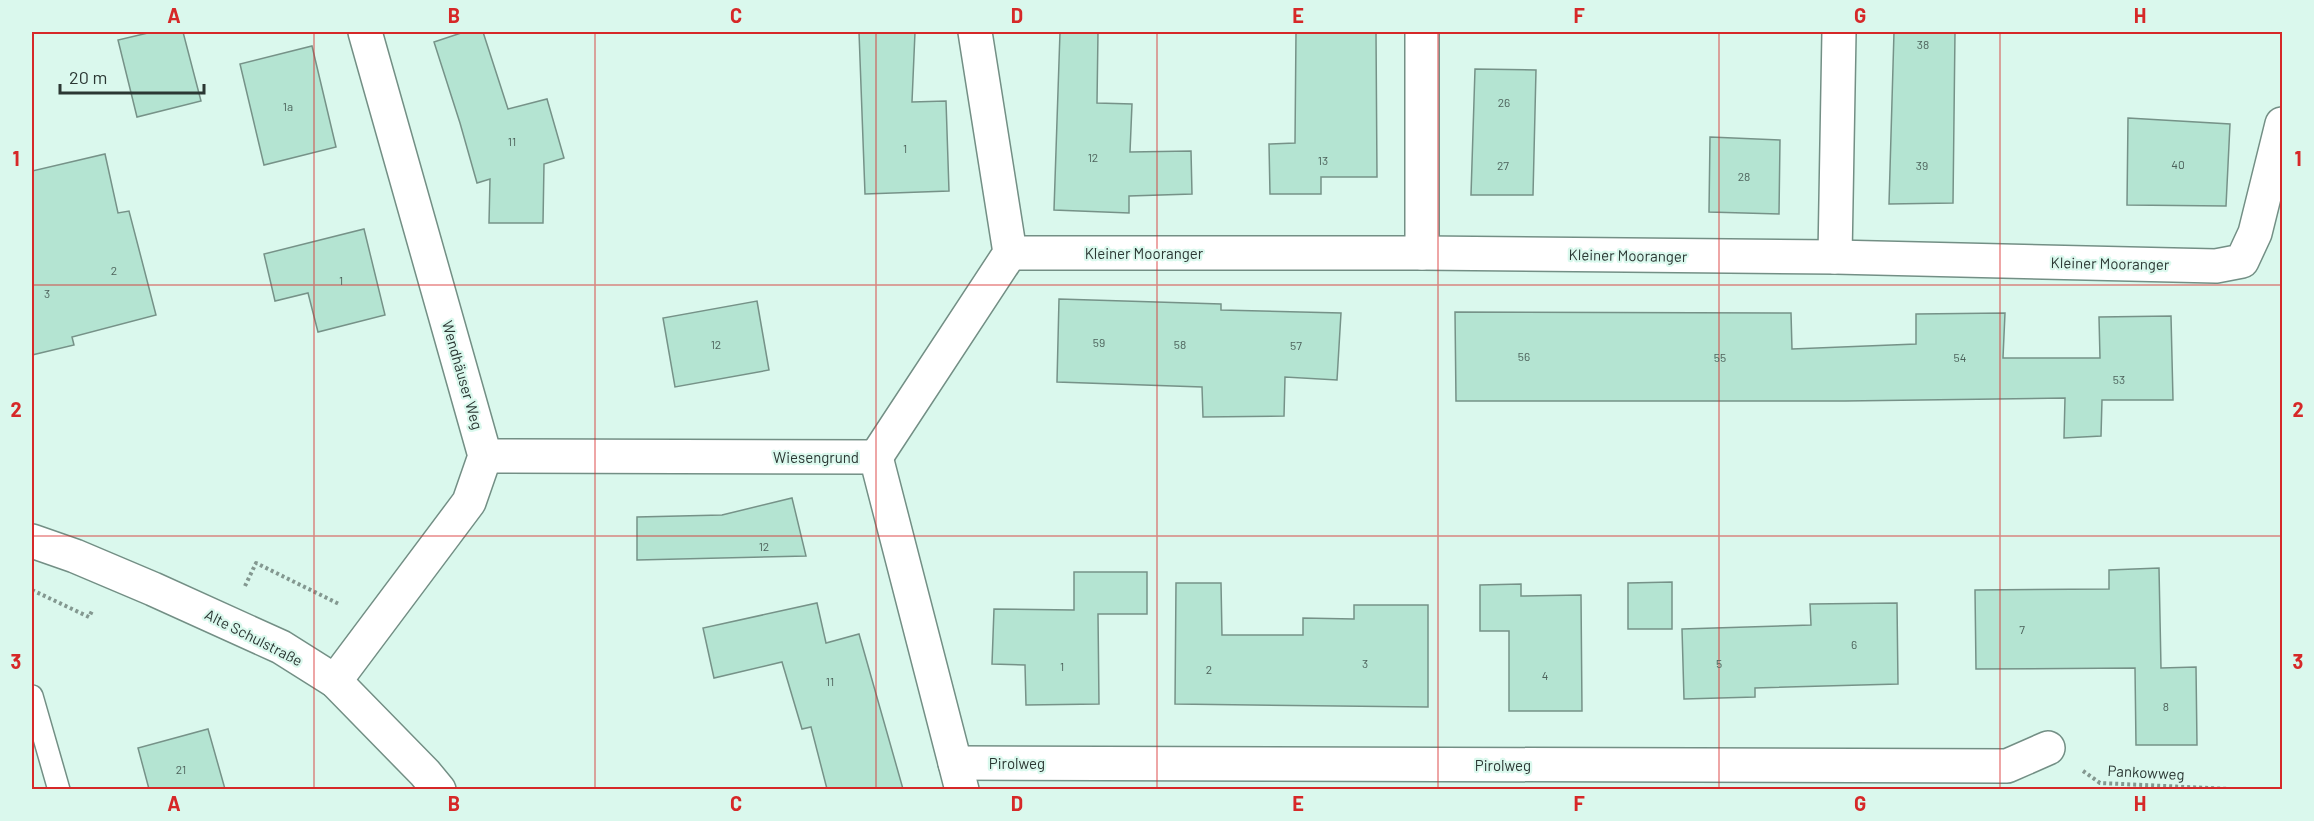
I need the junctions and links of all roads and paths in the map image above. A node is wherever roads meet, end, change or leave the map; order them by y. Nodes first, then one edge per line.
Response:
1 (366, 32) edge
2 (975, 32) edge
3 (1422, 32) edge
4 (1839, 32) edge
5 (2283, 124) edge
6 (1010, 253) junction
7 (1422, 253) junction
8 (1835, 257) junction
9 (486, 456) junction
10 (876, 457) junction
11 (32, 541) edge
12 (32, 590) edge
13 (243, 590) dead end
14 (94, 609) dead end
15 (375, 626) junction
16 (334, 681) junction
17 (32, 696) edge
18 (2048, 748) joint
19 (958, 776) edge
20 (59, 789) edge
21 (439, 789) edge
22 (2252, 789) edge

1 - 9 street, Wendhäuser Weg
2 - 6 street
3 - 7 street
4 - 8 street
5 - 8 street, Kleiner Mooranger
6 - 7 street, Kleiner Mooranger
6 - 10 street
7 - 8 street, Kleiner Mooranger
9 - 10 street, Wiesengrund
9 - 15 street
10 - 19 street, Wiesengrund
11 - 16 street, Alte Schulstraße
12 - 14 path
13 - 15 path
15 - 16 street
16 - 21 street, Alte Schulstraße
17 - 20 lane
18 - 19 street, Pirolweg
18 - 22 path, Pankowweg

